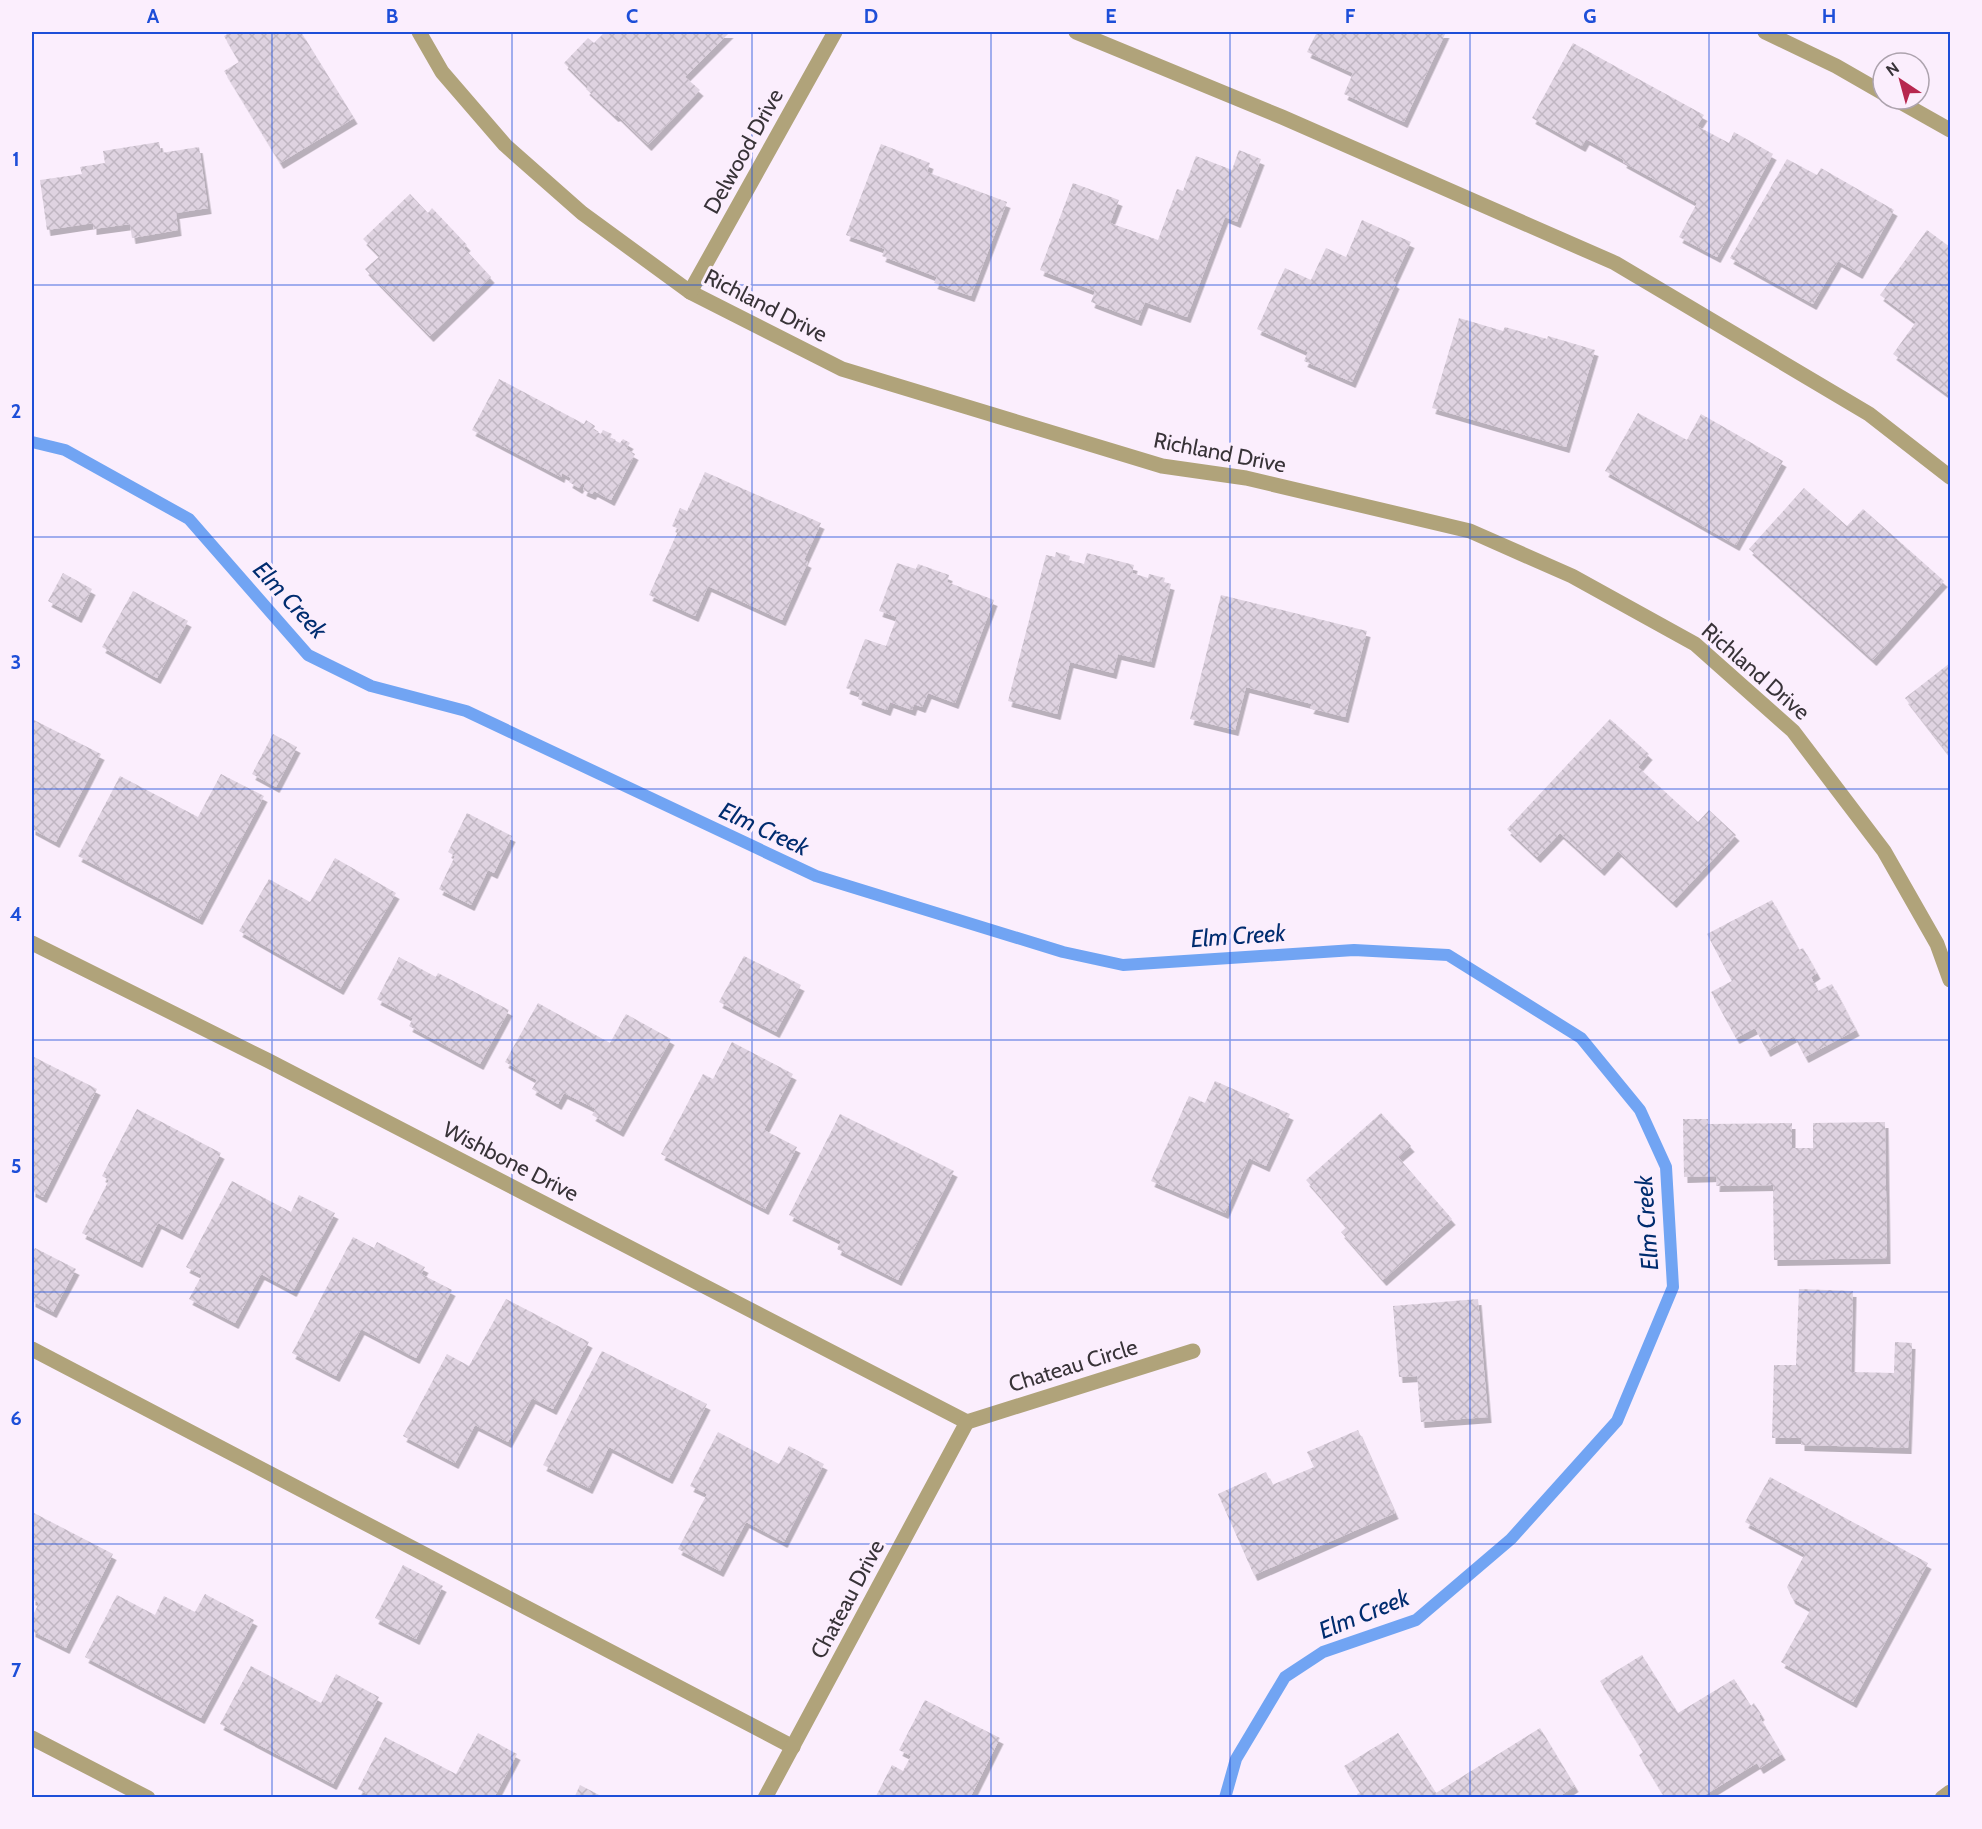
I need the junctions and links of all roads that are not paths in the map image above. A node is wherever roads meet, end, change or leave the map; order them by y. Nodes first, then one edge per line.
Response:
1 (418, 32) edge
2 (835, 32) edge
3 (1076, 32) edge
4 (1765, 32) edge
5 (1871, 86) edge
6 (1916, 111) edge
7 (1950, 130) edge
8 (690, 292) junction
9 (1950, 477) edge
10 (32, 944) edge
11 (1950, 980) edge
12 (32, 1349) edge
13 (1193, 1351) dead end
14 (967, 1422) junction
15 (32, 1738) edge
16 (792, 1747) junction
17 (1950, 1792) edge
18 (148, 1797) edge
19 (765, 1797) edge
20 (1942, 1797) edge

1 - 8 street, Richland Drive
2 - 8 street, Delwood Drive
3 - 9 street
4 - 5 street
6 - 7 street
8 - 11 street, Richland Drive
10 - 14 street, Wishbone Drive
12 - 16 street
13 - 14 street, Chateau Circle
14 - 16 street, Chateau Drive
15 - 18 street
16 - 19 street, Chateau Drive
17 - 20 street

